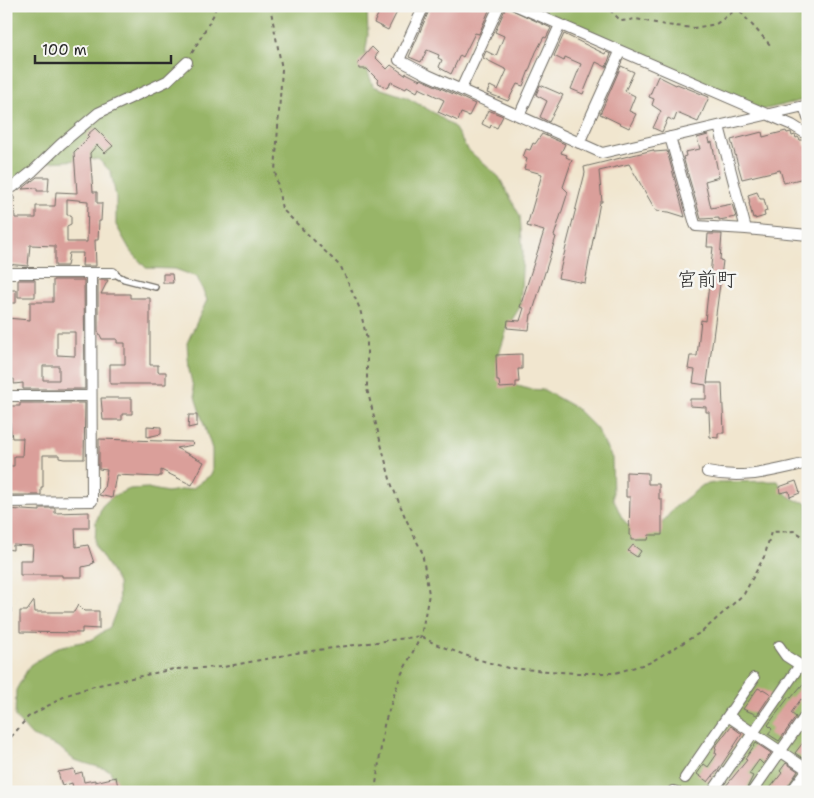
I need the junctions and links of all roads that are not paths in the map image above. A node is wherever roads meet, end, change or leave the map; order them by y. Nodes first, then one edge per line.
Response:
1 (424, 6) edge
2 (499, 6) edge
3 (516, 6) edge
4 (560, 25) junction
5 (620, 52) junction
6 (187, 62) road end
7 (461, 90) junction
8 (806, 106) edge
9 (766, 115) junction
10 (520, 116) junction
11 (808, 118) edge
12 (720, 126) junction
13 (808, 135) edge
14 (670, 137) junction
15 (579, 143) junction
16 (6, 189) edge
17 (746, 228) junction
18 (808, 235) edge
19 (6, 273) edge
20 (91, 273) junction
21 (114, 273) joint
22 (155, 287) dead end
23 (6, 396) edge
24 (91, 396) junction
25 (808, 462) edge
26 (707, 472) dead end
27 (6, 502) edge
28 (6, 611) edge
29 (6, 640) edge
30 (779, 646) dead end
31 (754, 678) dead end
32 (808, 712) edge
33 (728, 716) junction
34 (753, 733) junction
35 (780, 752) junction
36 (807, 770) edge
37 (685, 778) dead end
38 (715, 788) dead end
39 (752, 792) edge
40 (791, 792) edge

1 - 7 street
2 - 7 street
3 - 4 street
4 - 5 street
4 - 10 street
5 - 9 street
5 - 15 street
6 - 16 street
7 - 10 street
8 - 9 street
8 - 11 street
9 - 12 street
9 - 13 street
10 - 15 street
12 - 14 street
12 - 17 street
14 - 15 street
14 - 17 street
17 - 18 street
19 - 20 street
20 - 21 street
20 - 24 street
21 - 22 lane
23 - 24 street
24 - 27 street
25 - 26 street
28 - 29 street
30 - 34 street
31 - 33 street
32 - 35 street
33 - 34 street
33 - 37 street
34 - 35 street
34 - 38 street
35 - 36 street
35 - 39 street
36 - 40 street

